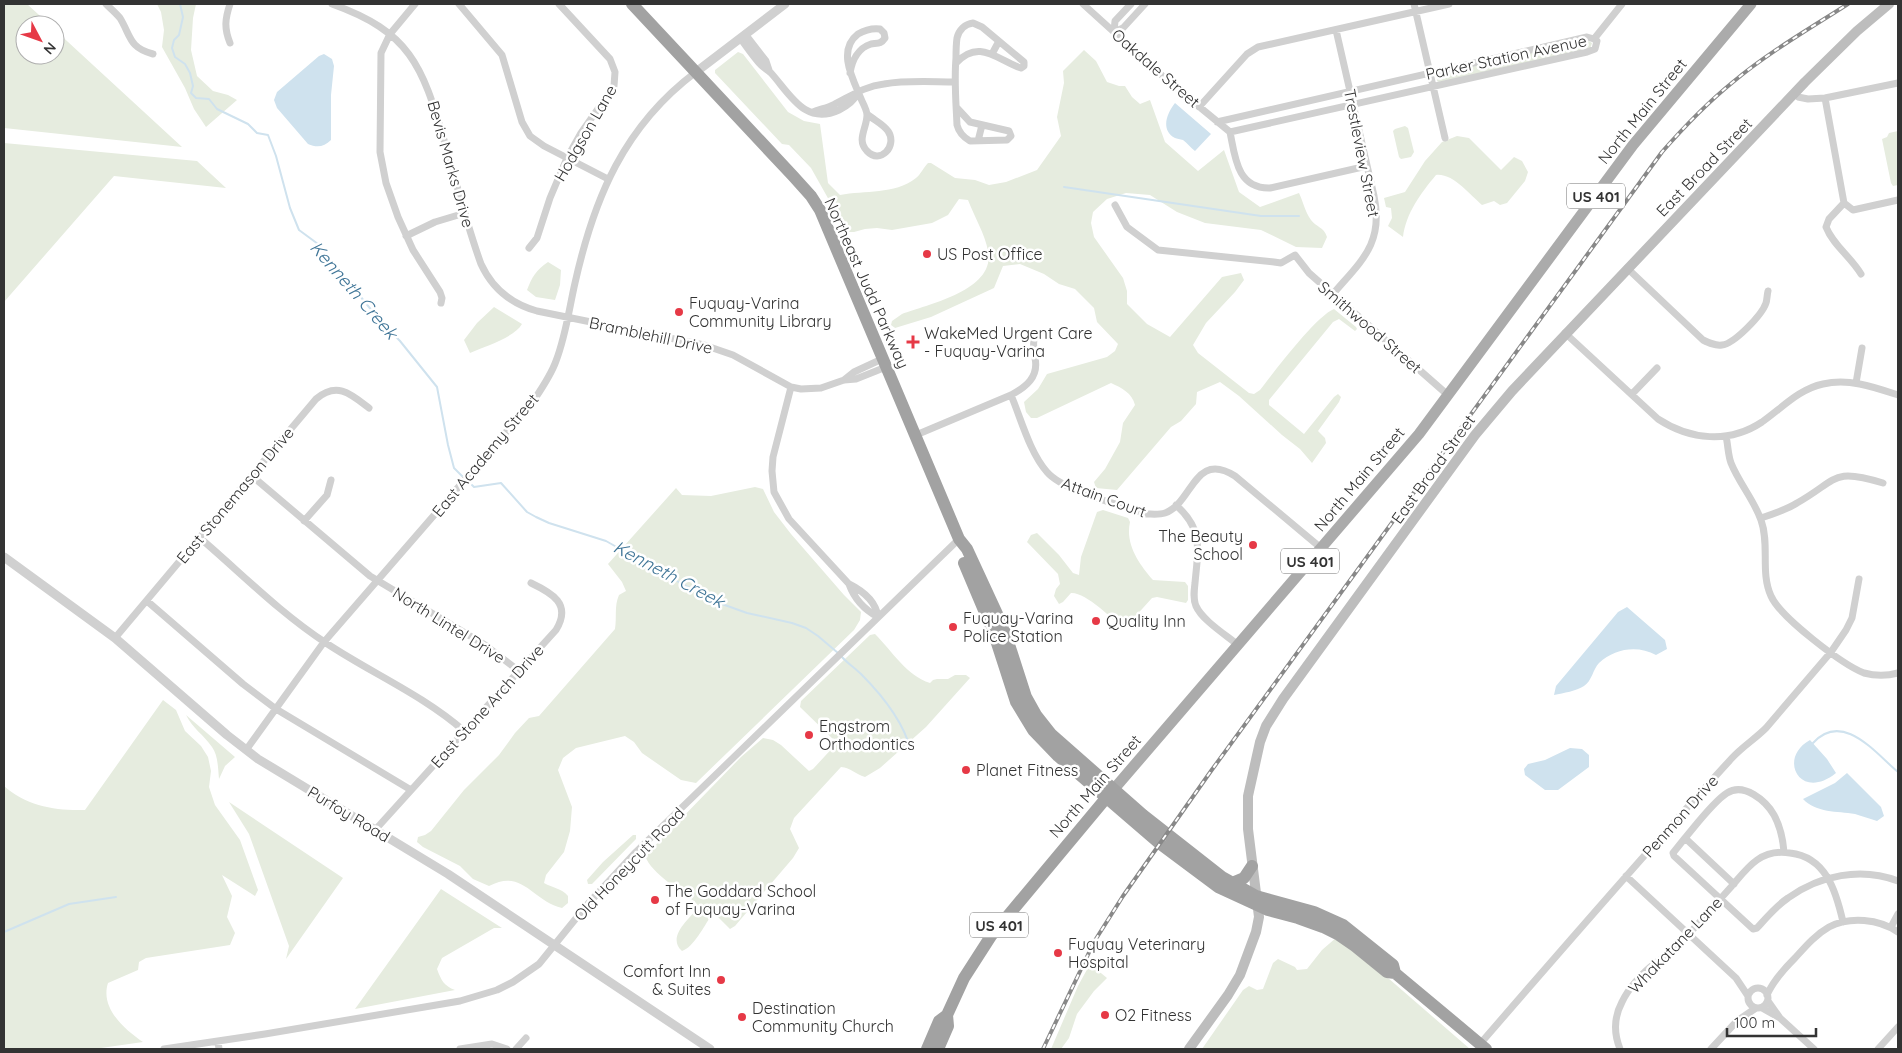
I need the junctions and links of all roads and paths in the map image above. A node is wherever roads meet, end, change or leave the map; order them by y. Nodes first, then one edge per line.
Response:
1 (106, 4) edge
2 (230, 4) edge
3 (332, 4) edge
4 (415, 4) edge
5 (459, 4) edge
6 (559, 4) edge
7 (632, 4) edge
8 (785, 4) edge
9 (1083, 4) edge
10 (1131, 4) edge
11 (1145, 4) edge
12 (1449, 4) edge
13 (1622, 4) edge
14 (1751, 4) edge
15 (1889, 4) edge
16 (1881, 7) edge
17 (1415, 8) edge
18 (1336, 30) junction
19 (1114, 32) junction
20 (390, 34) junction
21 (743, 36) junction
22 (1594, 39) junction
23 (1000, 41) junction
24 (230, 43) dead end
25 (153, 54) dead end
26 (992, 54) junction
27 (956, 63) junction
28 (696, 72) junction
29 (850, 73) junction
30 (1430, 73) junction
31 (955, 82) junction
32 (1898, 83) edge
33 (1433, 86) junction
34 (1350, 91) junction
35 (859, 92) junction
36 (1794, 94) junction
37 (1825, 98) junction
38 (1353, 104) junction
39 (1199, 107) junction
40 (956, 108) junction
41 (867, 114) junction
42 (1217, 122) junction
43 (982, 126) junction
44 (1230, 132) junction
45 (1445, 138) dead end
46 (978, 141) junction
47 (567, 158) junction
48 (1367, 166) junction
49 (608, 179) junction
50 (1898, 200) edge
51 (1844, 203) junction
52 (1115, 205) dead end
53 (465, 213) junction
54 (406, 236) junction
55 (529, 248) dead end
56 (1627, 268) junction
57 (1861, 274) dead end
58 (1768, 291) dead end
59 (1333, 294) junction
60 (441, 303) dead end
61 (568, 318) junction
62 (1565, 333) junction
63 (1035, 334) dead end
64 (1862, 348) dead end
65 (884, 363) junction
66 (1657, 368) dead end
67 (1856, 382) junction
68 (792, 387) junction
69 (1632, 394) junction
70 (1011, 395) junction
71 (1898, 395) edge
72 (1448, 396) junction
73 (369, 408) dead end
74 (916, 435) junction
75 (1726, 436) junction
76 (252, 476) junction
77 (331, 480) dead end
78 (1883, 483) dead end
79 (1176, 505) junction
80 (1761, 518) junction
81 (304, 521) junction
82 (200, 538) junction
83 (959, 539) junction
84 (1321, 548) junction
85 (4, 557) edge
86 (1859, 579) dead end
87 (377, 581) junction
88 (531, 583) dead end
89 (147, 600) junction
90 (878, 617) junction
91 (115, 638) junction
92 (324, 642) junction
93 (1238, 646) junction
94 (1831, 652) junction
95 (519, 671) junction
96 (1898, 673) edge
97 (1008, 678) junction
98 (1026, 697) junction
99 (276, 709) junction
100 (464, 731) junction
101 (246, 750) junction
102 (411, 790) junction
103 (1110, 794) junction
104 (376, 829) junction
105 (1685, 838) junction
106 (1784, 852) junction
107 (1252, 866) junction
108 (1626, 876) junction
109 (1828, 877) junction
110 (1898, 880) edge
111 (1232, 883) junction
112 (1734, 884) junction
113 (1720, 900) junction
114 (1257, 901) junction
115 (1898, 914) edge
116 (1843, 922) junction
117 (1891, 927) junction
118 (1898, 932) edge
119 (1688, 934) junction
120 (554, 946) junction
121 (1778, 976) junction
122 (1736, 978) junction
123 (1757, 989) junction
124 (1768, 998) junction
125 (1748, 999) junction
126 (1759, 1008) junction
127 (947, 1015) junction
128 (1780, 1018) junction
129 (1737, 1021) junction
130 (1898, 1027) edge
131 (526, 1038) dead end
132 (218, 1045) edge
133 (1483, 1046) edge
134 (164, 1049) edge
135 (460, 1049) edge
136 (507, 1049) edge
137 (516, 1049) edge
138 (710, 1049) edge
139 (927, 1049) edge
140 (938, 1049) edge
141 (1189, 1049) edge
142 (1620, 1049) edge
143 (1711, 1049) edge
144 (1814, 1049) edge
145 (1878, 1049) edge

1 - 25 street
2 - 24 street
3 - 20 street, Bevis Marks Drive
4 - 20 street
5 - 47 street
6 - 47 street, Hodgson Lane
7 - 28 highway, Northeast Judd Parkway
8 - 21 street, East Academy Street
9 - 19 street, Oakdale Street
10 - 19 street
11 - 19 street
12 - 17 street
13 - 22 street
14 - 72 main road, North Main Street / US 401
15 - 16 main road, East Broad Street
16 - 36 main road, East Broad Street
17 - 18 street
17 - 30 street
18 - 34 street, Trestleview Street
18 - 39 street
19 - 39 street, Oakdale Street
20 - 53 street, Bevis Marks Drive
20 - 54 street
21 - 28 street, East Academy Street
21 - 35 street
22 - 30 street, Parker Station Avenue
22 - 33 street, Parker Station Avenue
23 - 26 street
23 - 26 street
23 - 27 street
26 - 27 street
27 - 31 street
28 - 49 street, East Academy Street
28 - 65 highway, Northeast Judd Parkway
29 - 29 street
29 - 35 street
30 - 33 street
30 - 34 street, Parker Station Avenue
31 - 35 street
31 - 40 street
32 - 37 street
33 - 38 street, Parker Station Avenue
33 - 45 street
34 - 38 street, Trestleview Street
34 - 42 street, Parker Station Avenue
35 - 41 street
36 - 37 street
36 - 56 main road, East Broad Street
37 - 51 street
38 - 44 street, Parker Station Avenue
38 - 48 street, Trestleview Street
39 - 42 street, Oakdale Street
40 - 43 street
40 - 46 street
41 - 41 street
42 - 44 street, Oakdale Street
43 - 46 street
43 - 46 street
44 - 48 street
47 - 49 street
47 - 55 street, Hodgson Lane
48 - 59 street, Trestleview Street
49 - 61 street, East Academy Street
50 - 51 street
51 - 57 street
52 - 59 street, Smithwood Street
53 - 54 street
53 - 61 street, Bevis Marks Drive
54 - 60 street
56 - 58 street
56 - 62 main road, East Broad Street
59 - 72 street, Smithwood Street
61 - 68 street, Bramblehill Drive
61 - 87 street, East Academy Street
62 - 69 street
62 - 107 main road, East Broad Street
63 - 70 street
64 - 67 street
65 - 68 street, Bramblehill Drive
65 - 74 highway, Northeast Judd Parkway
66 - 69 street
67 - 71 street
67 - 75 street
68 - 90 street
69 - 75 street
70 - 74 street
70 - 79 street, Attain Court
72 - 84 main road, North Main Street / US 401
73 - 76 street, East Stonemason Drive
74 - 83 highway, Northeast Judd Parkway
75 - 80 street
76 - 81 street, North Lintel Drive
76 - 82 street, East Stonemason Drive
77 - 81 street
78 - 80 street
79 - 84 street, Attain Court
79 - 93 street
80 - 94 street
81 - 87 street, North Lintel Drive
82 - 89 street, East Stonemason Drive
82 - 92 street
83 - 90 street, Old Honeycutt Road
83 - 97 highway, Northeast Judd Parkway
83 - 98 highway, Northeast Judd Parkway
84 - 93 main road, North Main Street / US 401
85 - 91 street, Purfoy Road
86 - 94 street, Penmon Drive
87 - 92 street, East Academy Street
87 - 95 street, North Lintel Drive
88 - 95 street, East Stone Arch Drive
89 - 91 street, East Stonemason Drive
89 - 99 street
90 - 120 street, Old Honeycutt Road
91 - 101 street, Purfoy Road
92 - 99 street, East Academy Street
92 - 100 street
93 - 103 main road, North Main Street / US 401
94 - 96 street
94 - 108 street, Penmon Drive
95 - 100 street, East Stone Arch Drive
97 - 98 highway
97 - 103 highway, Northeast Judd Parkway
98 - 103 highway, Northeast Judd Parkway
99 - 101 street, East Academy Street
99 - 102 street
100 - 102 street, East Stone Arch Drive
101 - 104 street, Purfoy Road
102 - 104 street, East Stone Arch Drive
103 - 111 highway, Northeast Judd Parkway
103 - 114 highway, Northeast Judd Parkway
103 - 127 highway, North Main Street / US 401
104 - 120 street, Purfoy Road
105 - 106 street
105 - 112 street
105 - 113 street
106 - 109 street, Whakatane Lane
106 - 112 street, Whakatane Lane
107 - 111 highway
107 - 114 main road, East Broad Street
108 - 119 street
108 - 133 street, Penmon Drive
109 - 110 street
109 - 113 street
109 - 116 street, Whakatane Lane
111 - 114 highway, Northeast Judd Parkway
112 - 113 street, Whakatane Lane
113 - 119 street, Whakatane Lane
114 - 133 highway, Northeast Judd Parkway
114 - 141 main road, East Broad Street
115 - 117 street
116 - 117 street
116 - 121 street
117 - 118 street
119 - 122 street
119 - 142 street, Whakatane Lane
120 - 132 street, Old Honeycutt Road
120 - 138 street, Purfoy Road
121 - 123 street
121 - 124 street
122 - 123 street
122 - 125 street
123 - 124 street
123 - 125 street
124 - 126 street
124 - 128 street
125 - 126 street
125 - 129 street
126 - 128 street
126 - 129 street
127 - 139 highway, North Main Street / US 401
127 - 140 highway, North Main Street / US 401
128 - 144 street
129 - 143 street
130 - 145 street
131 - 137 street
132 - 134 street, Old Honeycutt Road
135 - 136 street

